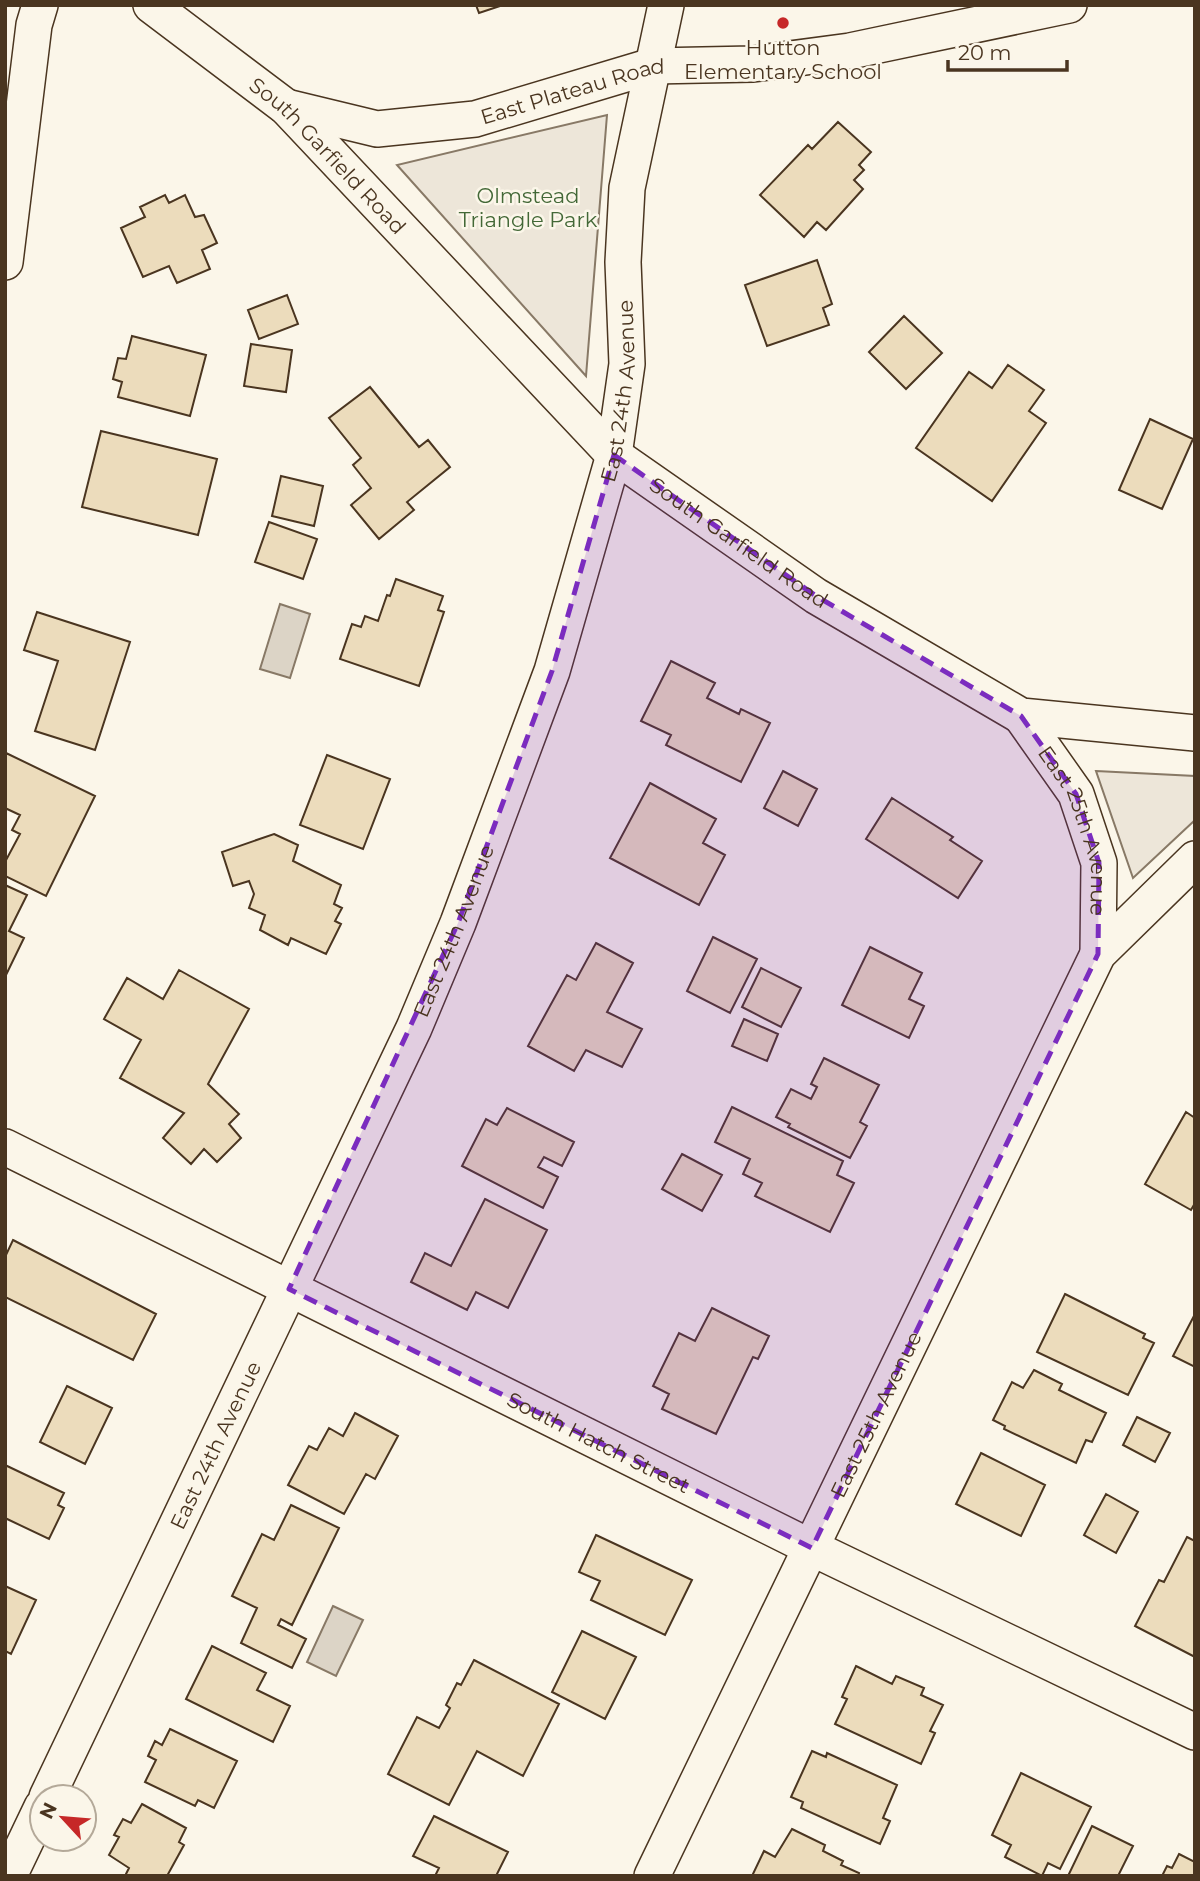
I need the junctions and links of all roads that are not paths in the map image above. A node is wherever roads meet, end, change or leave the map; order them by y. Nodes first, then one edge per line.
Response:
1 (40, 5) edge
2 (151, 5) edge
3 (666, 5) edge
4 (1069, 5) edge
5 (652, 66) junction
6 (286, 107) junction
7 (5, 262) edge
8 (614, 455) junction
9 (1021, 716) junction
10 (1195, 733) edge
11 (1195, 859) edge
12 (1098, 954) junction
13 (5, 1147) edge
14 (289, 1289) junction
15 (812, 1548) junction
16 (1195, 1731) edge
17 (54, 1783) edge
18 (28, 1836) edge
19 (9, 1876) edge
20 (652, 1876) edge

1 - 7 street
2 - 6 street, South Garfield Road
3 - 5 street, East 24th Avenue
4 - 5 street, East Plateau Road
5 - 6 street, East Plateau Road
5 - 8 street, East 24th Avenue
6 - 8 street, South Garfield Road
8 - 9 street, South Garfield Road
8 - 14 street, East 24th Avenue
9 - 10 street, South Garfield Road
9 - 12 street, East 25th Avenue
11 - 12 street, East 25th Avenue
12 - 15 street, East 25th Avenue
13 - 14 street, South Hatch Street
14 - 15 street, South Hatch Street
14 - 17 street, East 24th Avenue
15 - 16 street, South Hatch Street
15 - 20 street, East 25th Avenue
18 - 19 street

